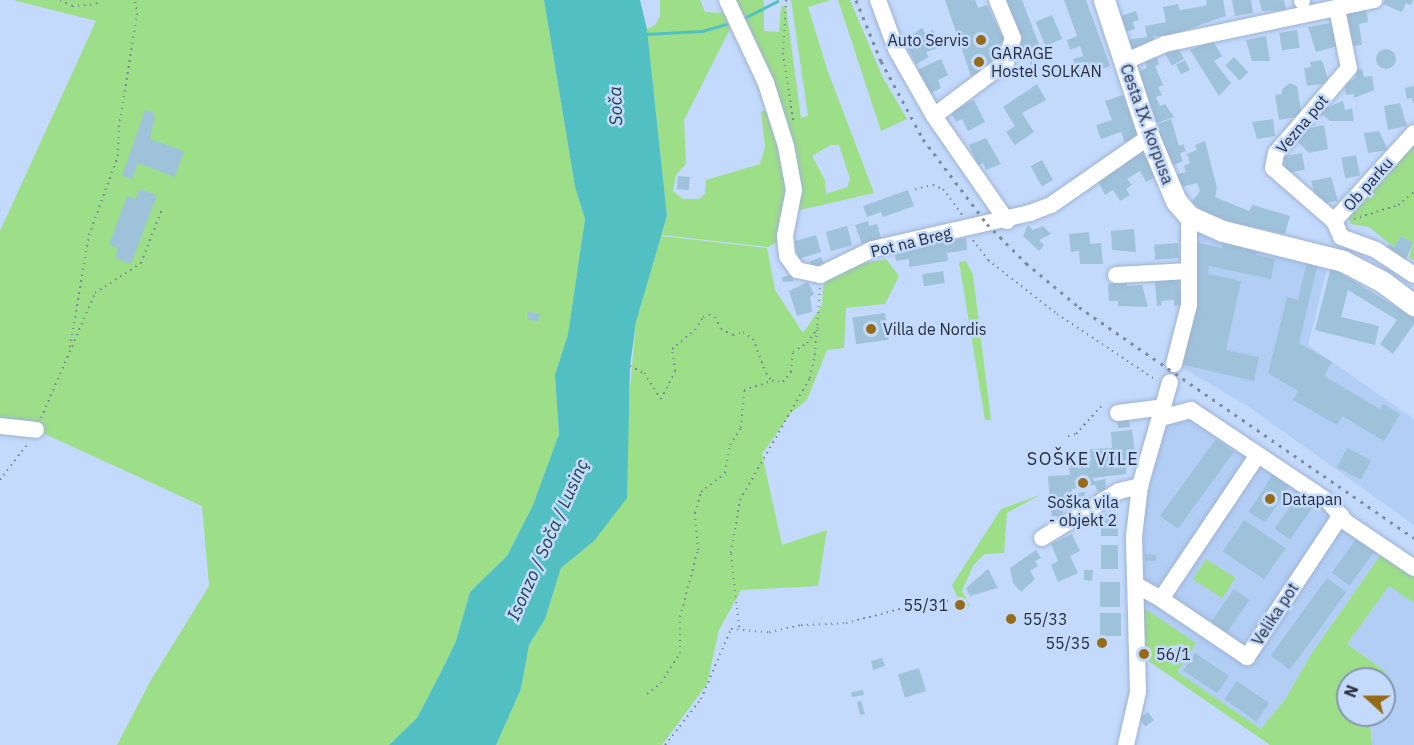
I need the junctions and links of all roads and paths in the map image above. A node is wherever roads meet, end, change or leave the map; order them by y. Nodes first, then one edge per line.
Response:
1 (60, 0) edge
2 (99, 0) edge
3 (135, 0) edge
4 (727, 0) edge
5 (878, 0) edge
6 (997, 0) edge
7 (1104, 0) edge
8 (1374, 0) edge
9 (1337, 9) junction
10 (1124, 62) junction
11 (934, 116) junction
12 (1414, 133) edge
13 (1149, 137) junction
14 (915, 189) dead end
15 (1414, 192) edge
16 (162, 209) dead end
17 (1189, 216) junction
18 (1007, 221) junction
19 (967, 228) junction
20 (1337, 228) junction
21 (1334, 258) junction
22 (1189, 271) junction
23 (820, 274) junction
24 (1116, 275) dead end
25 (1414, 275) edge
26 (1414, 305) edge
27 (818, 328) junction
28 (70, 347) junction
29 (1174, 364) dead end
30 (630, 366) dead end
31 (772, 381) junction
32 (1170, 385) joint
33 (1163, 412) junction
34 (1118, 413) joint
35 (0, 426) edge
36 (36, 430) junction
37 (1068, 436) dead end
38 (1257, 456) junction
39 (0, 480) edge
40 (1140, 486) junction
41 (1341, 514) junction
42 (1042, 537) dead end
43 (1414, 568) edge
44 (1136, 585) junction
45 (1161, 599) junction
46 (950, 601) dead end
47 (739, 627) junction
48 (647, 694) dead end
49 (665, 745) edge
50 (1126, 745) edge

1 - 2 path
3 - 28 path
4 - 23 street
5 - 11 street
6 - 11 street
7 - 10 main road, Cesta IX. korpusa
8 - 9 street
9 - 10 street
9 - 20 street, Vezna pot
10 - 13 main road, Cesta IX. korpusa
11 - 18 street
12 - 20 street, Ob parku
13 - 17 main road, Cesta IX. korpusa
13 - 18 street, Pot na Breg
14 - 19 path
15 - 20 path
16 - 28 path
17 - 21 main road
17 - 22 street
18 - 19 street, Pot na Breg
19 - 23 street, Pot na Breg
19 - 32 path
20 - 21 street, Ob parku
20 - 25 street
21 - 26 main road
22 - 24 street
22 - 29 street
23 - 27 path
27 - 31 path
27 - 47 path
28 - 36 path
30 - 31 path
31 - 48 path
32 - 33 street
33 - 34 street
33 - 38 street
33 - 40 street
34 - 37 path
35 - 36 street
36 - 39 path
38 - 41 street
38 - 45 street
40 - 42 street
40 - 44 street
41 - 43 street
41 - 45 street, Velika pot
44 - 45 street, Velika pot
44 - 50 street
46 - 47 path
47 - 49 path

